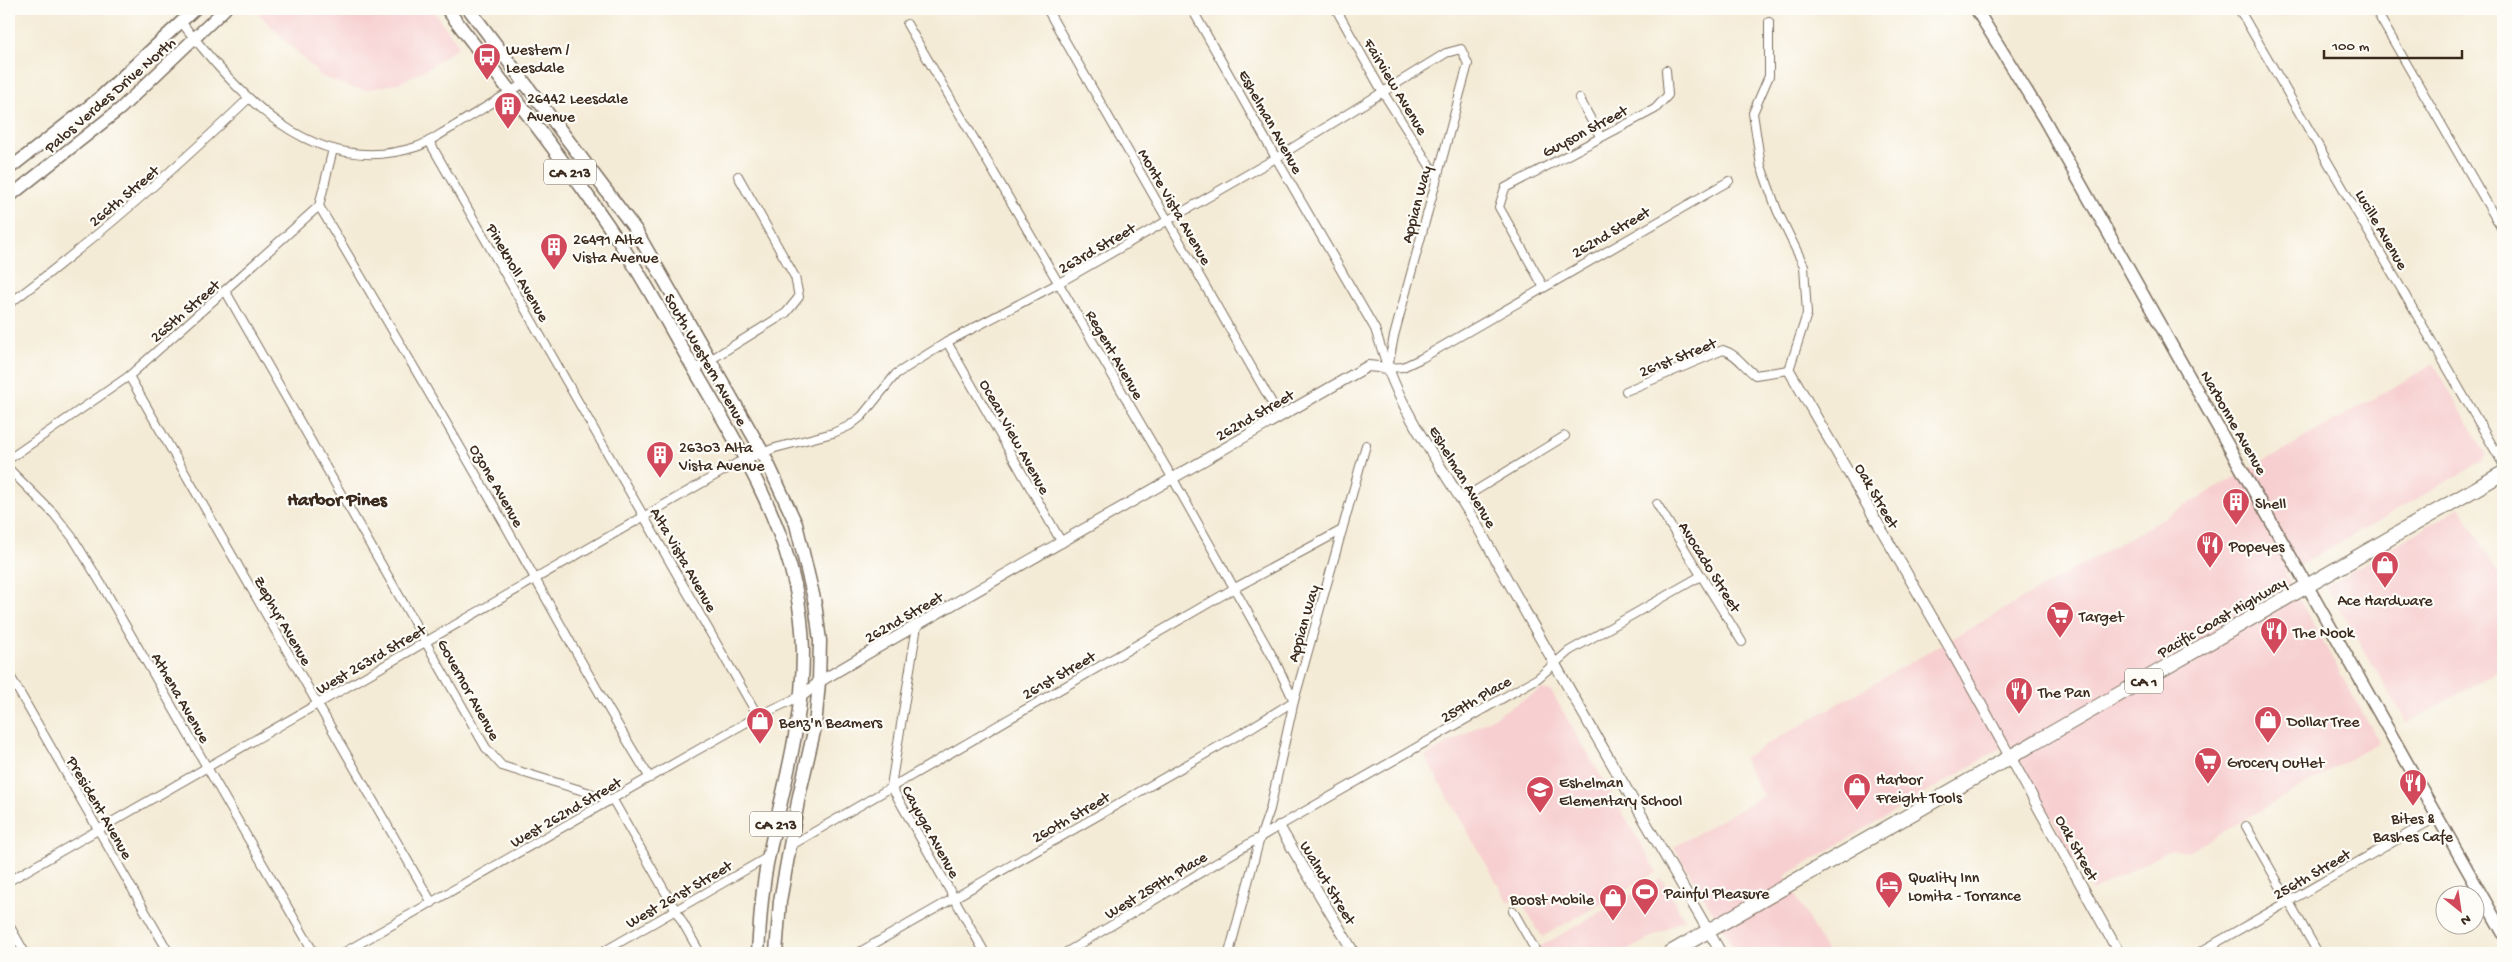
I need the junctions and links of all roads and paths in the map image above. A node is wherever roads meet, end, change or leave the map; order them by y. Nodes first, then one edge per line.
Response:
1 (194, 9) edge
2 (225, 9) edge
3 (447, 9) edge
4 (469, 9) edge
5 (1047, 9) edge
6 (1192, 9) edge
7 (1336, 9) edge
8 (1976, 9) edge
9 (2239, 9) edge
10 (2375, 9) edge
11 (181, 22) junction
12 (1769, 22) dead end
13 (907, 24) dead end
14 (195, 40) junction
15 (1461, 49) joint
16 (1666, 70) dead end
17 (524, 83) junction
18 (1382, 91) junction
19 (510, 93) junction
20 (1579, 98) dead end
21 (248, 99) junction
22 (1600, 136) junction
23 (429, 141) junction
24 (333, 149) junction
25 (1276, 158) junction
26 (9, 169) edge
27 (738, 176) dead end
28 (1437, 178) junction
29 (1729, 181) dead end
30 (9, 197) edge
31 (319, 206) junction
32 (1169, 220) junction
33 (2503, 231) edge
34 (1060, 283) junction
35 (1543, 286) junction
36 (226, 292) junction
37 (9, 304) edge
38 (947, 342) junction
39 (710, 360) junction
40 (1388, 368) junction
41 (694, 370) junction
42 (1789, 370) junction
43 (129, 376) junction
44 (1626, 392) dead end
45 (586, 417) joint
46 (1280, 417) junction
47 (1565, 436) dead end
48 (1366, 445) dead end
49 (763, 453) junction
50 (9, 459) edge
51 (746, 460) junction
52 (2503, 464) edge
53 (9, 469) edge
54 (2503, 473) edge
55 (1173, 479) junction
56 (1462, 499) junction
57 (1657, 504) dead end
58 (645, 515) junction
59 (1342, 530) junction
60 (1062, 543) junction
61 (1699, 577) junction
62 (535, 580) junction
63 (2309, 586) junction
64 (1233, 589) junction
65 (917, 626) junction
66 (427, 642) junction
67 (1742, 642) dead end
68 (1554, 665) junction
69 (9, 674) edge
70 (819, 682) junction
71 (802, 696) junction
72 (1294, 701) junction
73 (317, 705) junction
74 (758, 716) junction
75 (2010, 758) junction
76 (206, 767) junction
77 (650, 778) junction
78 (891, 786) junction
79 (613, 800) junction
80 (1270, 809) junction
81 (2437, 817) junction
82 (1279, 826) junction
83 (2246, 826) dead end
84 (98, 830) junction
85 (1260, 838) junction
86 (790, 846) junction
87 (768, 857) junction
88 (9, 881) edge
89 (954, 899) junction
90 (2289, 902) junction
91 (432, 903) junction
92 (676, 911) junction
93 (1513, 911) dead end
94 (9, 926) edge
95 (1709, 932) junction
96 (2503, 933) edge
97 (861, 952) edge
98 (24, 953) edge
99 (169, 953) edge
100 (314, 953) edge
101 (343, 953) edge
102 (601, 953) edge
103 (700, 953) edge
104 (758, 953) edge
105 (776, 953) edge
106 (985, 953) edge
107 (1065, 953) edge
108 (1229, 953) edge
109 (1354, 953) edge
110 (1537, 953) edge
111 (1670, 953) edge
112 (1721, 953) edge
113 (2119, 953) edge
114 (2198, 953) edge
115 (2318, 953) edge

1 - 11 main road, Palos Verdes Drive North
2 - 14 main road, Palos Verdes Drive North
3 - 19 main road, South Western Avenue / CA 213
4 - 17 main road, South Western Avenue / CA 213
5 - 32 street, Monte Vista Avenue
6 - 25 street, Eshelman Avenue
7 - 18 street, Fairview Avenue
8 - 63 main road, Narbonne Avenue
9 - 52 street, Lucille Avenue
10 - 33 street
11 - 14 street
11 - 26 main road, Palos Verdes Drive North
12 - 42 street
13 - 34 street, Regent Avenue
14 - 21 street
14 - 30 main road, Palos Verdes Drive North
15 - 18 street, 263rd Street
15 - 28 street, Appian Way
16 - 22 street, Guyson Street
17 - 19 street
17 - 39 main road, South Western Avenue / CA 213
18 - 25 street, 263rd Street
18 - 28 street, Fairview Avenue
19 - 23 street
19 - 41 main road, South Western Avenue / CA 213
20 - 22 street
21 - 24 street
21 - 37 street, 266th Street
22 - 35 street, Guyson Street
23 - 24 street
23 - 45 street, Pineknoll Avenue
24 - 31 street
25 - 32 street, 263rd Street
25 - 40 street, Eshelman Avenue
27 - 39 street
28 - 40 street, Appian Way
29 - 35 street, 262nd Street
31 - 36 street, 265th Street
31 - 62 street, Ozone Avenue
32 - 34 street, 263rd Street
32 - 46 street, Monte Vista Avenue
34 - 38 street, 263rd Street
34 - 55 street, Regent Avenue
35 - 40 street, 262nd Street
36 - 43 street, 265th Street
36 - 66 street, Governor Avenue
38 - 49 street, 263rd Street
38 - 60 street, Ocean View Avenue
39 - 41 street
39 - 49 main road, South Western Avenue / CA 213
40 - 46 street, 262nd Street
40 - 56 street, Eshelman Avenue
41 - 51 main road, South Western Avenue / CA 213
42 - 44 street, 261st Street
42 - 75 street, Oak Street
43 - 50 street, 265th Street
43 - 73 street, Zephyr Avenue
45 - 58 street, Alta Vista Avenue
46 - 55 street, 262nd Street
47 - 56 street
48 - 59 street, Appian Way
49 - 51 street, 263rd Street
49 - 70 main road, South Western Avenue / CA 213
51 - 58 street, West 263rd Street
51 - 71 main road, South Western Avenue / CA 213
53 - 76 street, Athena Avenue
54 - 63 highway, Pacific Coast Highway / CA 1
55 - 60 street, 262nd Street
55 - 64 street, Regent Avenue
56 - 68 street, Eshelman Avenue
57 - 61 street, Avocado Street
58 - 62 street, West 263rd Street
58 - 74 street, Alta Vista Avenue
59 - 64 street, 261st Street
59 - 72 street, Appian Way
60 - 65 street, 262nd Street
61 - 67 street, Avocado Street
61 - 68 street, 259th Place
62 - 66 street, West 263rd Street
62 - 77 street, Ozone Avenue
63 - 75 highway, Pacific Coast Highway / CA 1
63 - 81 main road, Narbonne Avenue
64 - 72 street, Regent Avenue
64 - 78 street, 261st Street
65 - 70 street, 262nd Street
65 - 78 street, Cayuga Avenue
66 - 73 street, West 263rd Street
66 - 79 street, Governor Avenue
68 - 82 street, 259th Place
68 - 95 street, Eshelman Avenue
69 - 84 street, President Avenue
70 - 71 street, 262nd Street
70 - 86 main road, South Western Avenue / CA 213
71 - 74 street, West 262nd Street
71 - 87 main road, South Western Avenue / CA 213
72 - 80 street, Appian Way
72 - 89 street, 260th Street
73 - 76 street, West 263rd Street
73 - 91 street, Zephyr Avenue
74 - 77 street, West 262nd Street
75 - 95 highway, Pacific Coast Highway / CA 1
75 - 113 street, Oak Street
76 - 84 street, West 263rd Street
76 - 100 street, Athena Avenue
77 - 79 street, West 262nd Street
78 - 86 street, 261st Street
78 - 89 street, Cayuga Avenue
79 - 91 street, West 262nd Street
79 - 92 street
80 - 82 street
80 - 85 street, Appian Way
81 - 90 street, 256th Street
81 - 96 main road, Narbonne Avenue
82 - 85 street, 259th Place
82 - 109 street, Walnut Street
83 - 90 street
84 - 88 street, West 263rd Street
84 - 99 street, President Avenue
85 - 107 street, West 259th Place
85 - 108 street, Appian Way
86 - 105 main road, South Western Avenue / CA 213
87 - 92 street, West 261st Street
87 - 104 main road, South Western Avenue / CA 213
89 - 97 street, 260th Street
89 - 106 street, Cayuga Avenue
90 - 114 street, 256th Street
90 - 115 street
91 - 101 street, West 262nd Street
92 - 102 street, West 261st Street
92 - 103 street
93 - 110 street
94 - 98 street
95 - 111 highway, Pacific Coast Highway / CA 1
95 - 112 street, Eshelman Avenue

